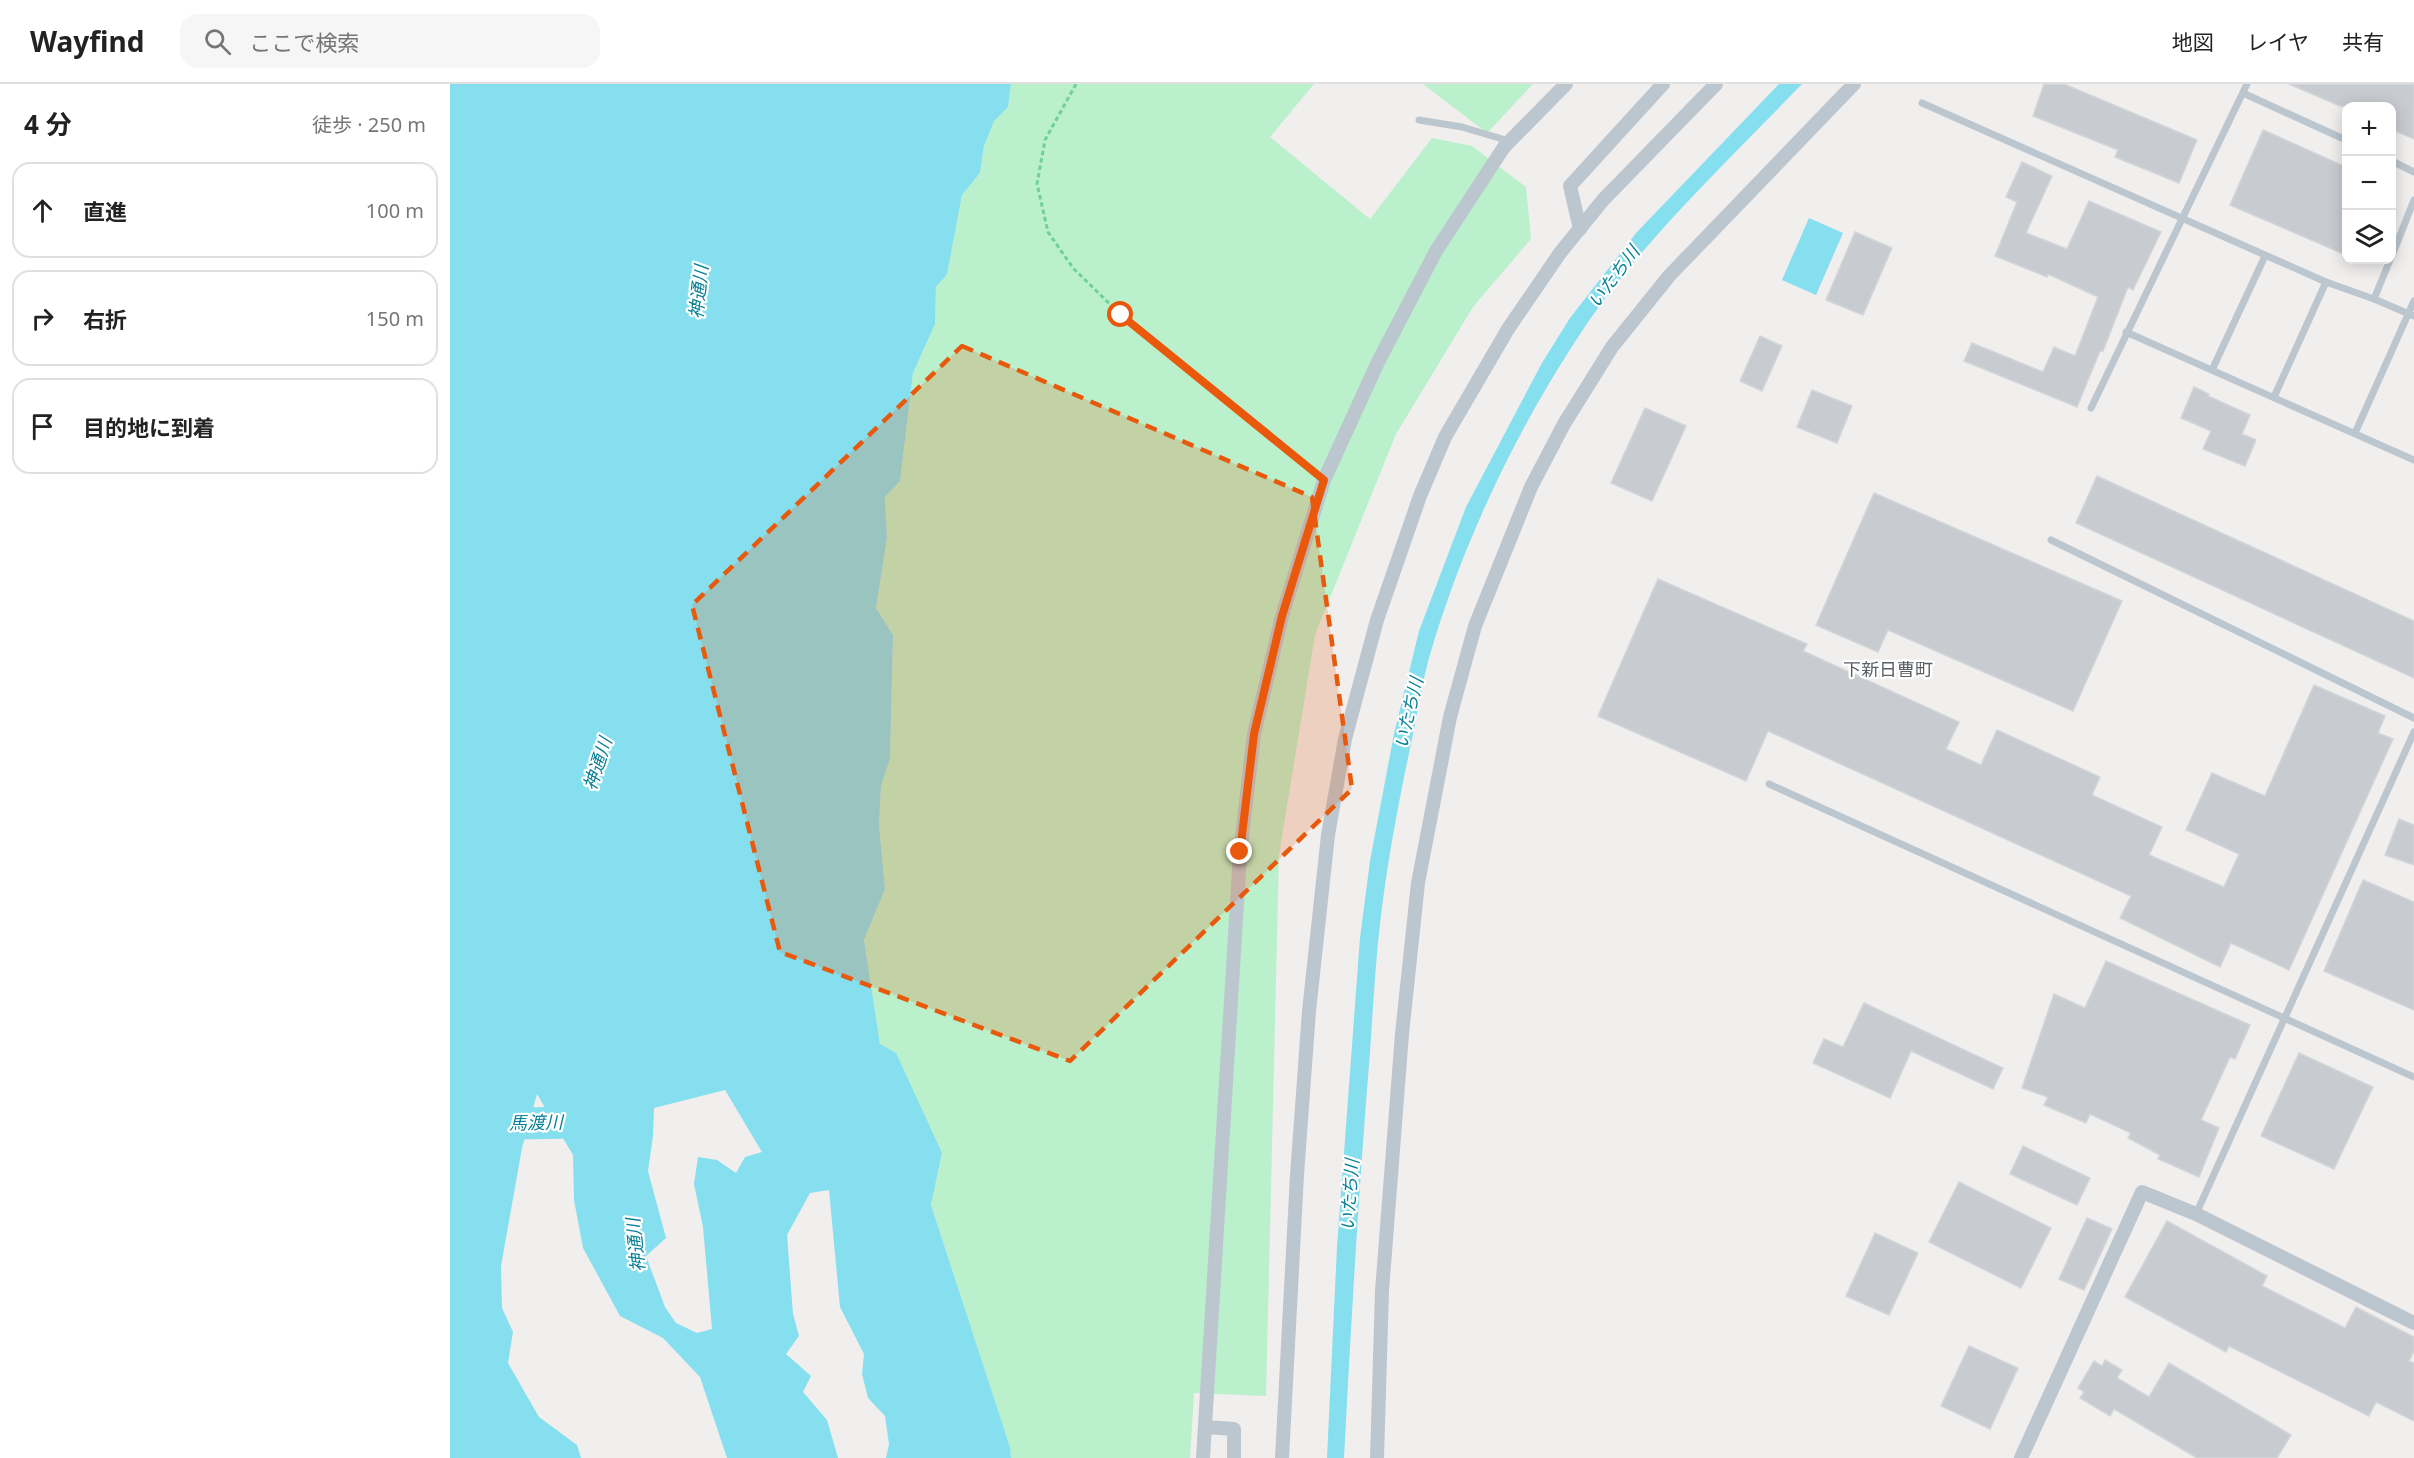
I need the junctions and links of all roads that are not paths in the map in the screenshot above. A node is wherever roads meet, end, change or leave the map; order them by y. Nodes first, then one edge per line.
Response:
1 (1566, 84) edge
2 (1663, 84) edge
3 (1716, 84) edge
4 (1854, 84) edge
5 (2247, 84) edge
6 (2242, 93) junction
7 (1922, 103) dead end
8 (1419, 120) dead end
9 (2342, 138) edge
10 (1509, 141) junction
11 (2396, 163) edge
12 (2414, 172) edge
13 (2414, 200) edge
14 (2183, 219) junction
15 (1580, 229) junction
16 (2396, 245) edge
17 (2265, 256) junction
18 (2388, 264) edge
19 (2326, 282) junction
20 (2374, 298) junction
21 (2414, 301) edge
22 (2411, 315) edge
23 (2126, 332) junction
24 (2212, 370) junction
25 (2274, 397) junction
26 (2091, 408) dead end
27 (2355, 433) junction
28 (2414, 460) edge
29 (2051, 540) dead end
30 (2414, 718) edge
31 (2414, 732) edge
32 (2412, 743) edge
33 (1769, 784) dead end
34 (2284, 1018) junction
35 (2414, 1077) edge
36 (2196, 1214) junction
37 (2414, 1323) edge
38 (1205, 1427) junction
39 (1203, 1458) edge
40 (1234, 1458) edge
41 (1282, 1458) edge
42 (1377, 1458) edge
43 (2021, 1458) edge

1 - 10 street
2 - 15 street
3 - 15 street
4 - 42 street
5 - 6 lane
6 - 9 lane
6 - 14 lane
7 - 14 lane
8 - 10 lane
10 - 38 street
11 - 12 lane
13 - 16 lane
14 - 17 lane
14 - 23 lane
15 - 41 street
17 - 19 lane
17 - 24 lane
18 - 20 lane
19 - 20 lane
19 - 25 lane
20 - 22 lane
21 - 22 lane
22 - 27 lane
23 - 24 lane
23 - 26 lane
24 - 25 lane
25 - 27 lane
27 - 28 lane
29 - 30 lane
31 - 32 lane
32 - 34 lane
33 - 34 lane
34 - 35 lane
34 - 36 lane
36 - 37 street
36 - 43 street
38 - 39 street
38 - 40 street

